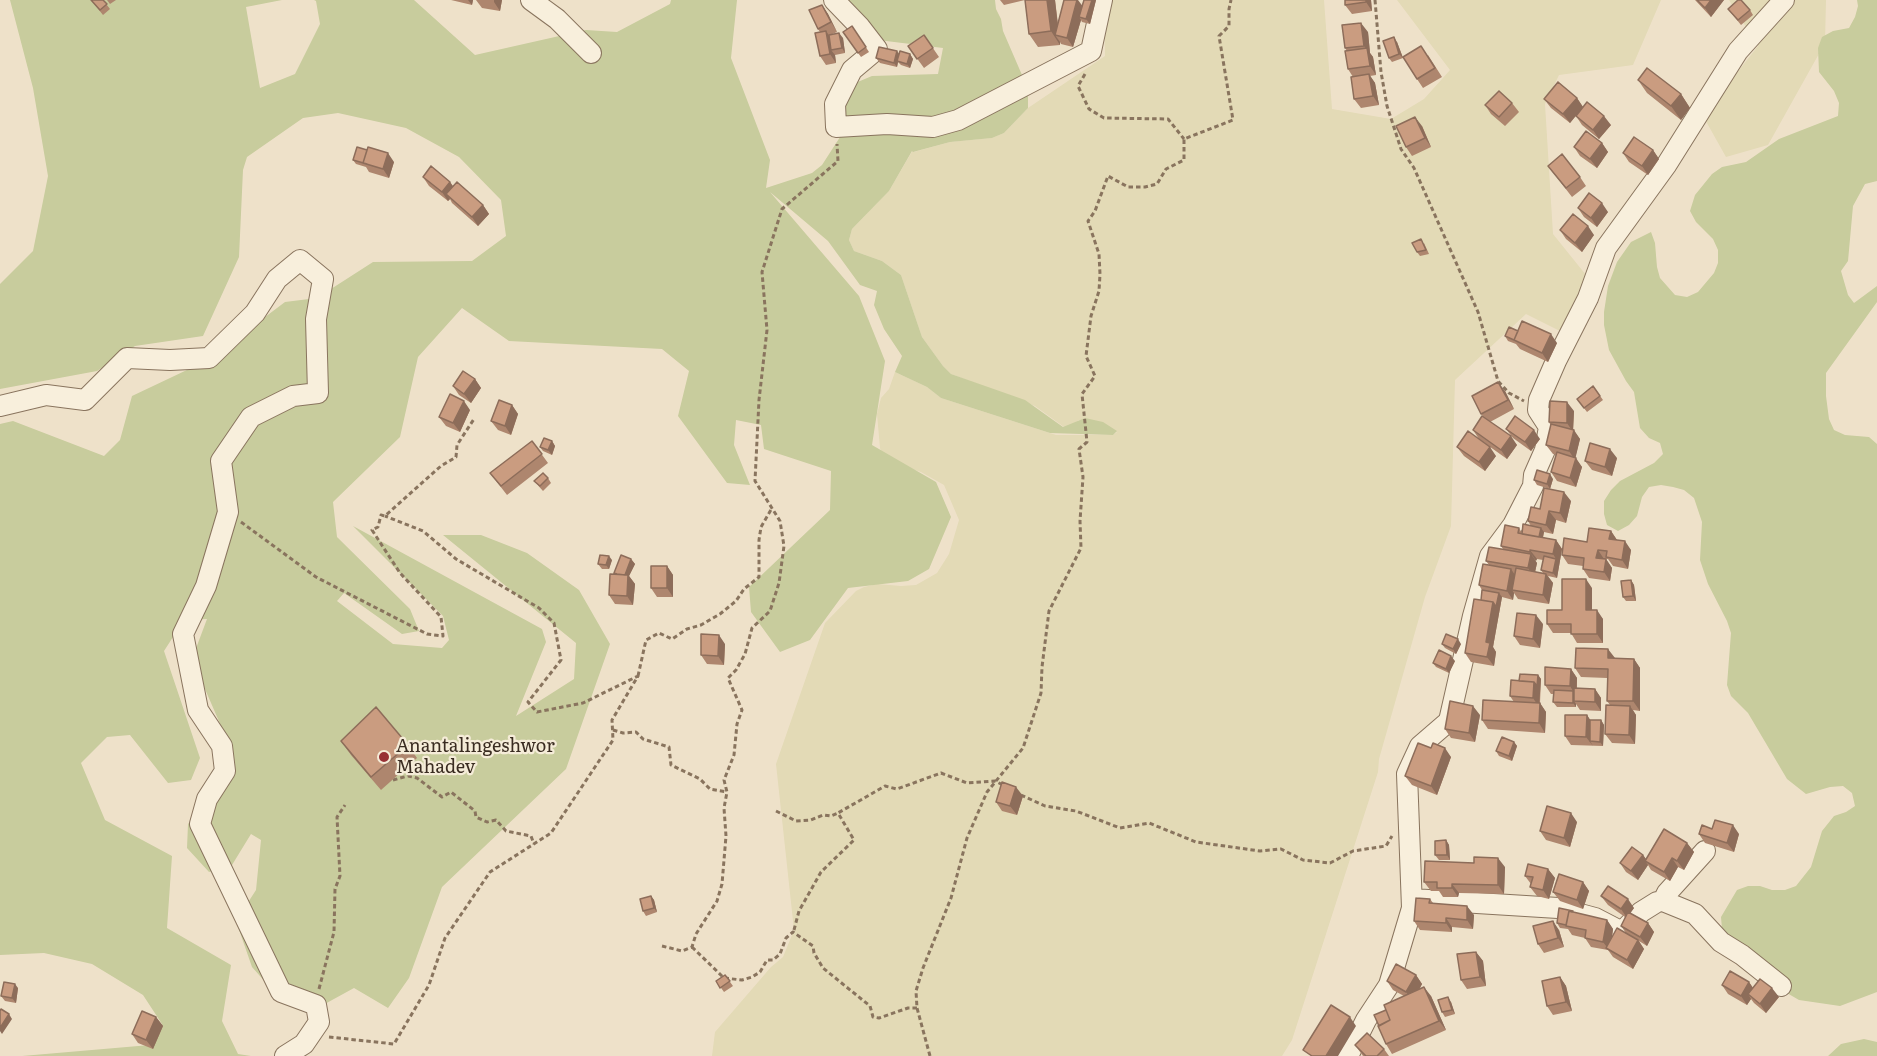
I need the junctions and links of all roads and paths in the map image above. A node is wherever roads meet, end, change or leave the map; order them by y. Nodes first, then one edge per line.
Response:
1 (531, 0) edge
2 (834, 0) edge
3 (1102, 0) edge
4 (1231, 0) edge
5 (1375, 0) edge
6 (1784, 0) edge
7 (591, 53) dead end
8 (1081, 56) junction
9 (836, 127) junction
10 (1184, 139) junction
11 (0, 406) edge
12 (1538, 410) junction
13 (474, 419) dead end
14 (772, 508) junction
15 (228, 512) junction
16 (385, 516) junction
17 (638, 676) junction
18 (613, 730) junction
19 (393, 780) dead end
20 (995, 781) junction
21 (727, 792) junction
22 (345, 805) dead end
23 (776, 811) dead end
24 (838, 813) junction
25 (1396, 830) dead end
26 (534, 844) junction
27 (1705, 851) dead end
28 (1412, 899) junction
29 (1663, 901) junction
30 (794, 930) dead end
31 (662, 946) dead end
32 (692, 947) junction
33 (1780, 986) dead end
34 (316, 1005) junction
35 (917, 1008) junction
36 (304, 1044) junction
37 (285, 1056) edge
38 (930, 1056) edge
39 (1348, 1056) edge

1 - 7 street
2 - 9 street
3 - 8 street
4 - 10 path
5 - 12 path
6 - 12 street
8 - 9 street
8 - 10 path
9 - 14 path
10 - 20 path
11 - 15 street
12 - 28 street
13 - 16 path
14 - 17 path
14 - 21 path
15 - 16 path
15 - 34 street
16 - 17 path
17 - 18 path
18 - 21 path
18 - 26 path
19 - 26 path
20 - 24 path
20 - 25 path
20 - 35 path
21 - 32 path
22 - 34 path
23 - 24 path
24 - 30 path
26 - 36 path
27 - 29 street
28 - 29 street
28 - 39 street
29 - 33 street
31 - 32 path
32 - 35 path
34 - 36 street
35 - 38 path
36 - 37 street

